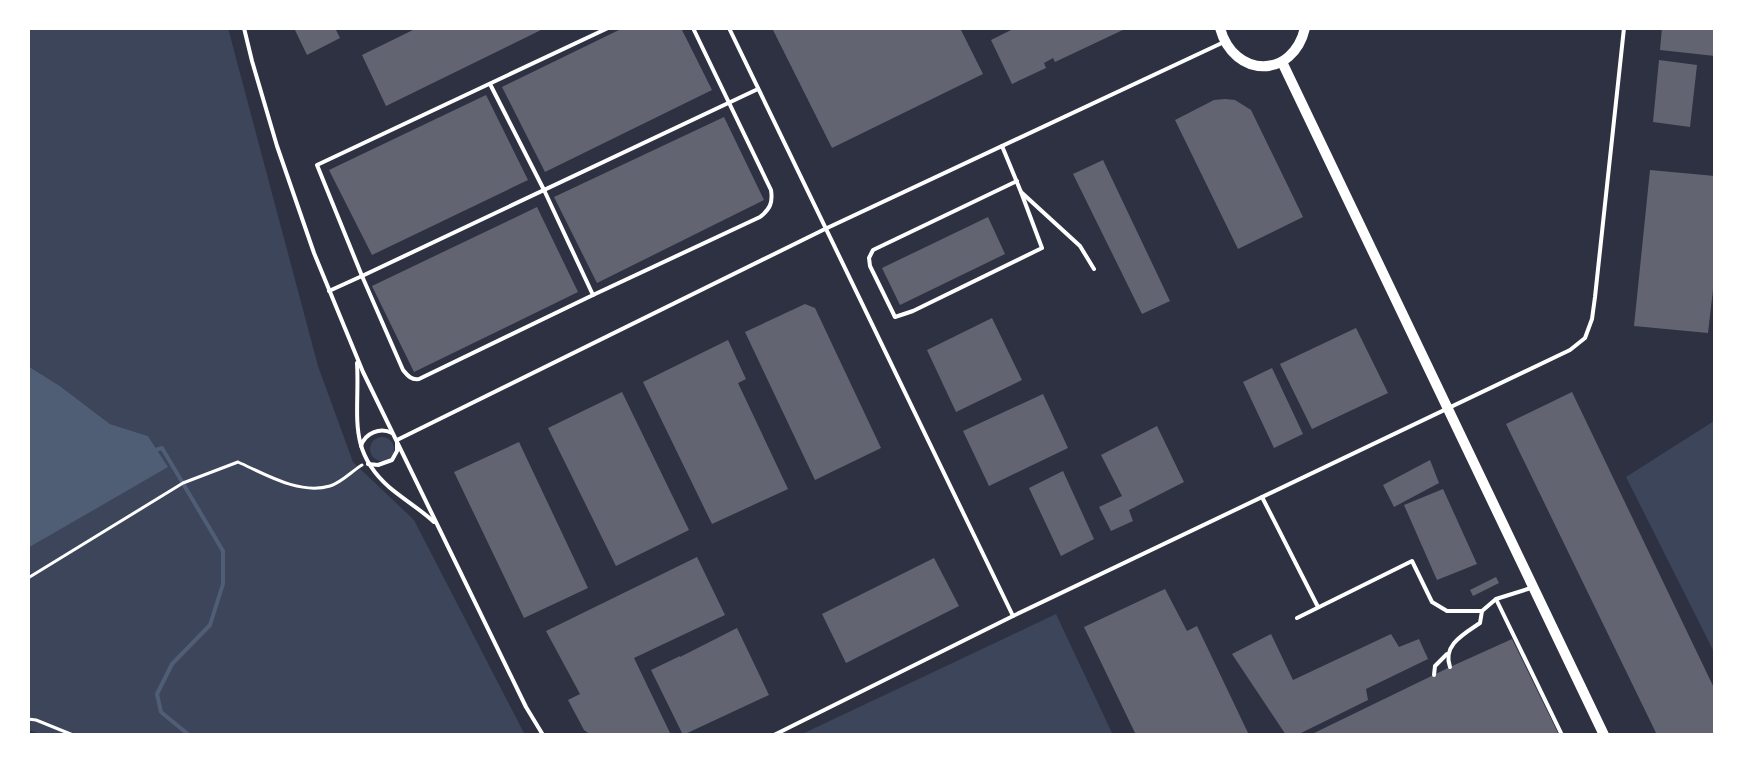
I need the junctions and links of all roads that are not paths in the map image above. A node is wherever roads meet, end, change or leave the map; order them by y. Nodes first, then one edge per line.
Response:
1 (244, 28) edge
2 (608, 28) edge
3 (693, 28) edge
4 (729, 28) edge
5 (1220, 28) edge
6 (1305, 28) edge
7 (1624, 28) edge
8 (1224, 42) junction
9 (1282, 62) junction
10 (490, 84) junction
11 (758, 89) junction
12 (729, 102) junction
13 (1002, 146) junction
14 (1017, 181) junction
15 (544, 190) junction
16 (1021, 192) junction
17 (825, 229) junction
18 (1094, 269) dead end
19 (362, 276) junction
20 (329, 291) junction
21 (593, 295) junction
22 (357, 357) junction
23 (1449, 408) junction
24 (396, 437) junction
25 (361, 448) junction
26 (366, 463) junction
27 (1262, 497) junction
28 (439, 528) junction
29 (1533, 587) junction
30 (1496, 599) junction
31 (1318, 607) junction
32 (1482, 611) junction
33 (1013, 616) junction
34 (1297, 618) dead end
35 (1449, 652) junction
36 (1450, 667) dead end
37 (1434, 675) dead end
38 (543, 735) edge
39 (774, 735) edge
40 (1562, 735) edge
41 (1604, 735) edge

1 - 20 lane
2 - 10 lane
3 - 12 lane
4 - 11 lane
5 - 8 street
6 - 9 street
7 - 23 lane
8 - 9 street
8 - 13 lane
9 - 23 street
10 - 15 lane
10 - 19 lane
11 - 12 lane
11 - 17 lane
12 - 15 lane
12 - 21 lane
13 - 14 lane
13 - 17 lane
14 - 16 lane
14 - 16 lane
15 - 19 lane
15 - 21 lane
16 - 18 lane
17 - 24 lane
17 - 33 lane
19 - 20 lane
19 - 21 lane
20 - 22 lane
22 - 24 lane
22 - 25 lane
23 - 27 lane
23 - 29 street
24 - 25 lane
24 - 26 lane
24 - 28 lane
25 - 26 lane
26 - 28 lane
27 - 31 lane
27 - 33 lane
28 - 38 lane
29 - 30 lane
29 - 41 street
30 - 32 lane
30 - 40 lane
31 - 32 lane
31 - 34 lane
32 - 35 lane
33 - 39 lane
35 - 36 lane
35 - 37 lane

